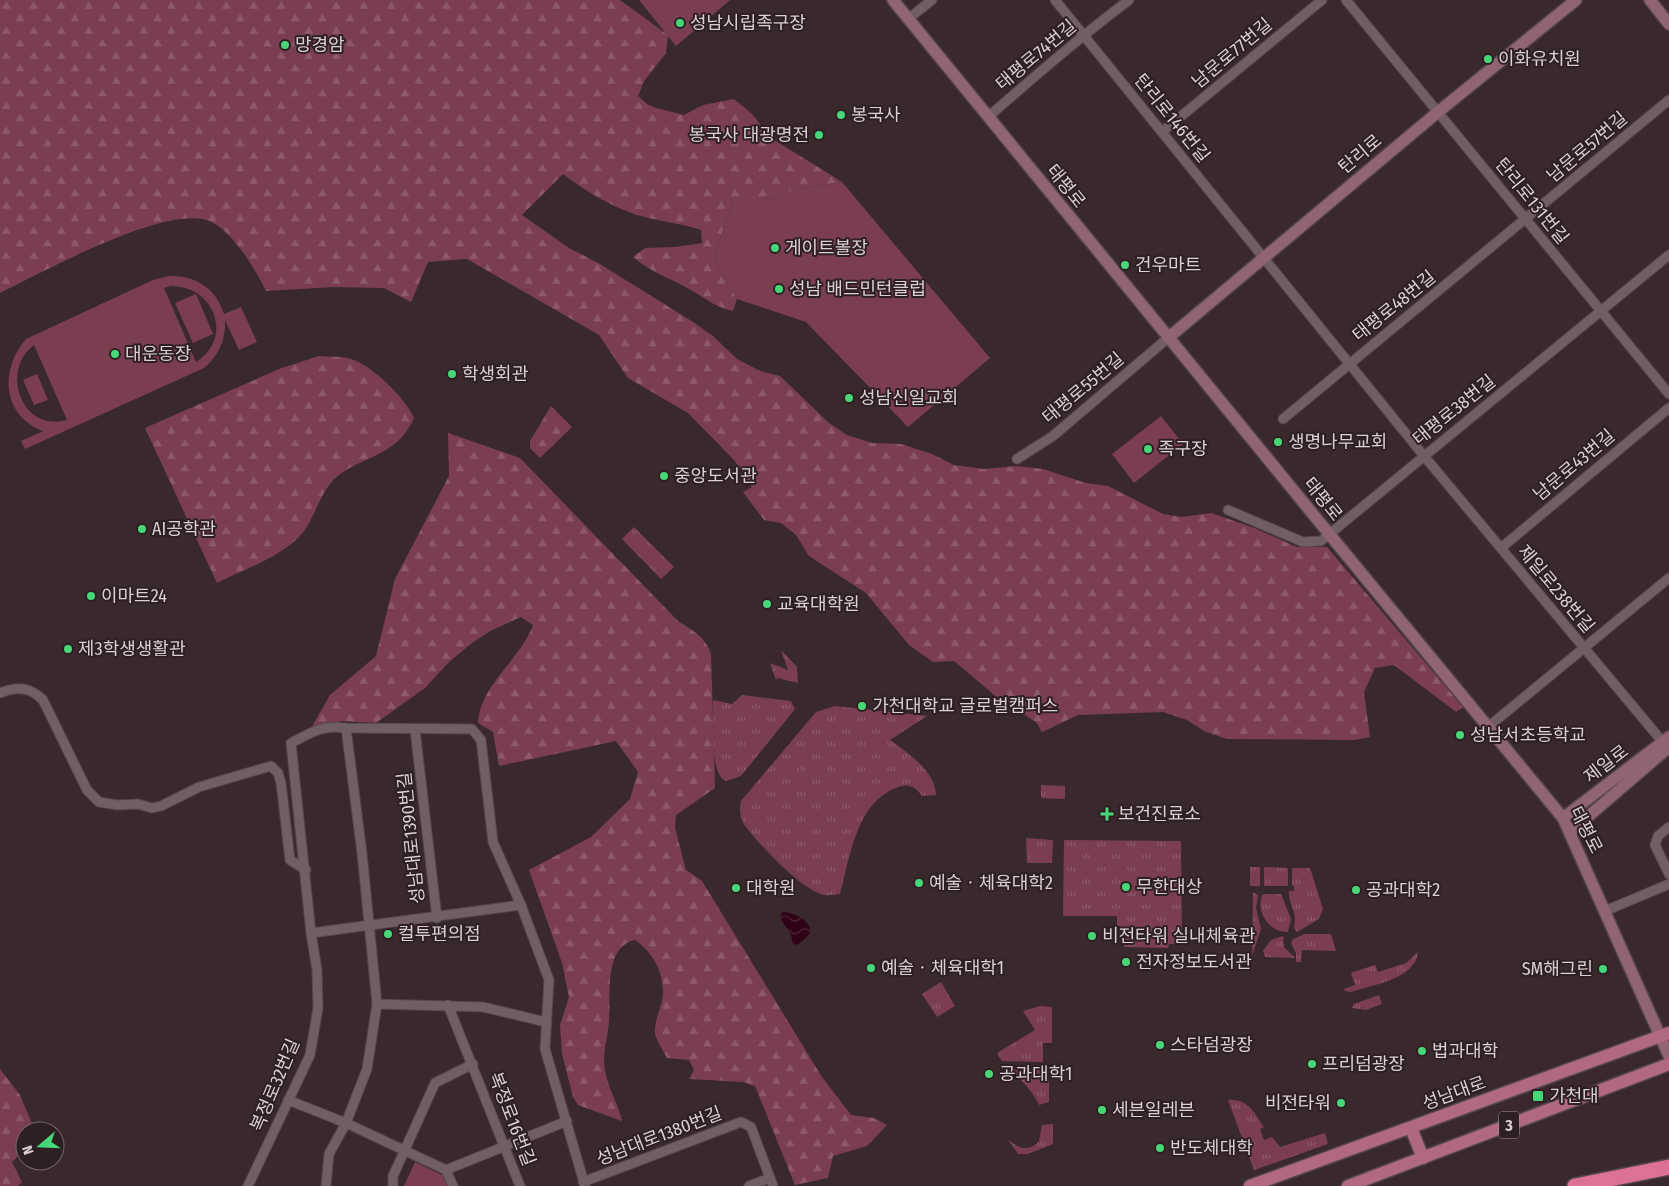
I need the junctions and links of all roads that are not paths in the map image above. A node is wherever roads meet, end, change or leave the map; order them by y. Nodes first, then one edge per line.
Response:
1 (893, 0) edge
2 (932, 0) edge
3 (1055, 0) edge
4 (1128, 0) edge
5 (1322, 0) edge
6 (1346, 0) edge
7 (1576, 0) edge
8 (1650, 0) edge
9 (908, 19) junction
10 (1669, 24) edge
11 (1084, 35) junction
12 (1669, 100) edge
13 (1438, 112) junction
14 (988, 117) junction
15 (1162, 132) junction
16 (1525, 219) junction
17 (1669, 255) edge
18 (1264, 257) junction
19 (1601, 312) junction
20 (1168, 338) junction
21 (1350, 364) junction
22 (1669, 394) edge
23 (1669, 408) edge
24 (1283, 419) dead end
25 (1424, 456) junction
26 (1016, 459) dead end
27 (1228, 510) dead end
28 (1330, 535) junction
29 (1501, 548) junction
30 (1669, 578) edge
31 (1585, 649) junction
32 (0, 693) edge
33 (1488, 727) junction
34 (346, 728) junction
35 (415, 730) junction
36 (1667, 745) edge
37 (1564, 818) junction
38 (1669, 827) edge
39 (1570, 832) junction
40 (306, 870) junction
41 (1669, 874) edge
42 (1669, 884) edge
43 (521, 905) junction
44 (1605, 911) junction
45 (437, 918) junction
46 (369, 926) junction
47 (311, 933) junction
48 (377, 1004) junction
49 (448, 1005) junction
50 (546, 1022) junction
51 (1665, 1034) edge
52 (1669, 1056) edge
53 (473, 1064) junction
54 (1669, 1064) edge
55 (288, 1100) junction
56 (567, 1122) junction
57 (346, 1123) junction
58 (1411, 1128) junction
59 (505, 1147) junction
60 (404, 1150) junction
61 (1422, 1158) junction
62 (1669, 1167) edge
63 (446, 1170) junction
64 (771, 1182) edge
65 (584, 1184) edge
66 (248, 1186) edge
67 (326, 1186) edge
68 (393, 1186) edge
69 (452, 1186) edge
70 (520, 1186) edge
71 (749, 1186) edge
72 (1250, 1186) edge
73 (1348, 1186) edge
74 (1575, 1186) edge

1 - 9 main road, 태평로
2 - 9 street
3 - 11 street, 탄리로146번길
4 - 11 street, 태평로74번길
5 - 15 street, 남문로77번길
6 - 13 street, 탄리로131번길
7 - 13 main road, 탄리로
8 - 10 main road
9 - 14 main road, 태평로
11 - 14 street, 태평로74번길
11 - 15 street, 탄리로146번길
12 - 16 street, 남문로57번길
13 - 16 street, 탄리로131번길
13 - 18 main road, 탄리로
14 - 20 main road, 태평로
15 - 18 street, 탄리로146번길
16 - 19 street, 탄리로131번길
16 - 21 street, 태평로48번길
17 - 19 street, 태평로38번길
18 - 20 main road, 탄리로
18 - 21 street, 탄리로146번길
19 - 22 street, 탄리로131번길
19 - 25 street, 태평로38번길
20 - 26 street, 태평로55번길
20 - 28 main road, 태평로
21 - 24 street, 태평로48번길
21 - 25 street, 제일로238번길
23 - 29 street, 남문로43번길
25 - 28 street, 태평로38번길
25 - 29 street, 제일로238번길
27 - 28 street
28 - 33 main road, 태평로
29 - 31 street, 제일로238번길
30 - 31 street
31 - 33 street
31 - 36 street, 제일로238번길
32 - 40 street
33 - 37 main road, 태평로
34 - 35 street
34 - 40 street, 복정로32번길
34 - 46 street
35 - 43 street
35 - 45 street, 성남대로1390번길
36 - 37 main road, 제일로
36 - 39 main road, 제일로
37 - 39 main road, 태평로
38 - 41 street
39 - 44 main road, 태평로
40 - 47 street, 복정로32번길
42 - 44 street
43 - 45 street, 성남대로1390번길
43 - 50 street
44 - 51 main road, 태평로
45 - 46 street
46 - 47 street
46 - 48 street
47 - 55 street, 복정로32번길
48 - 49 street
48 - 57 street
49 - 50 street
49 - 53 street, 복정로16번길
50 - 56 street
51 - 52 main road, 태평로
51 - 58 main road, 성남대로 / 3
53 - 59 street, 복정로16번길
53 - 60 street, 복정로16번길
54 - 61 main road, 3
55 - 57 street
55 - 66 street, 복정로32번길
56 - 59 street
56 - 65 street
57 - 60 street
57 - 67 street
58 - 61 main road
58 - 72 main road, 성남대로 / 3
59 - 63 street
59 - 70 street, 복정로16번길
60 - 63 street
60 - 68 street, 복정로16번길
61 - 73 main road, 3
62 - 74 highway
63 - 69 street
64 - 65 street, 성남대로1380번길
64 - 71 street, 성남대로1380번길

